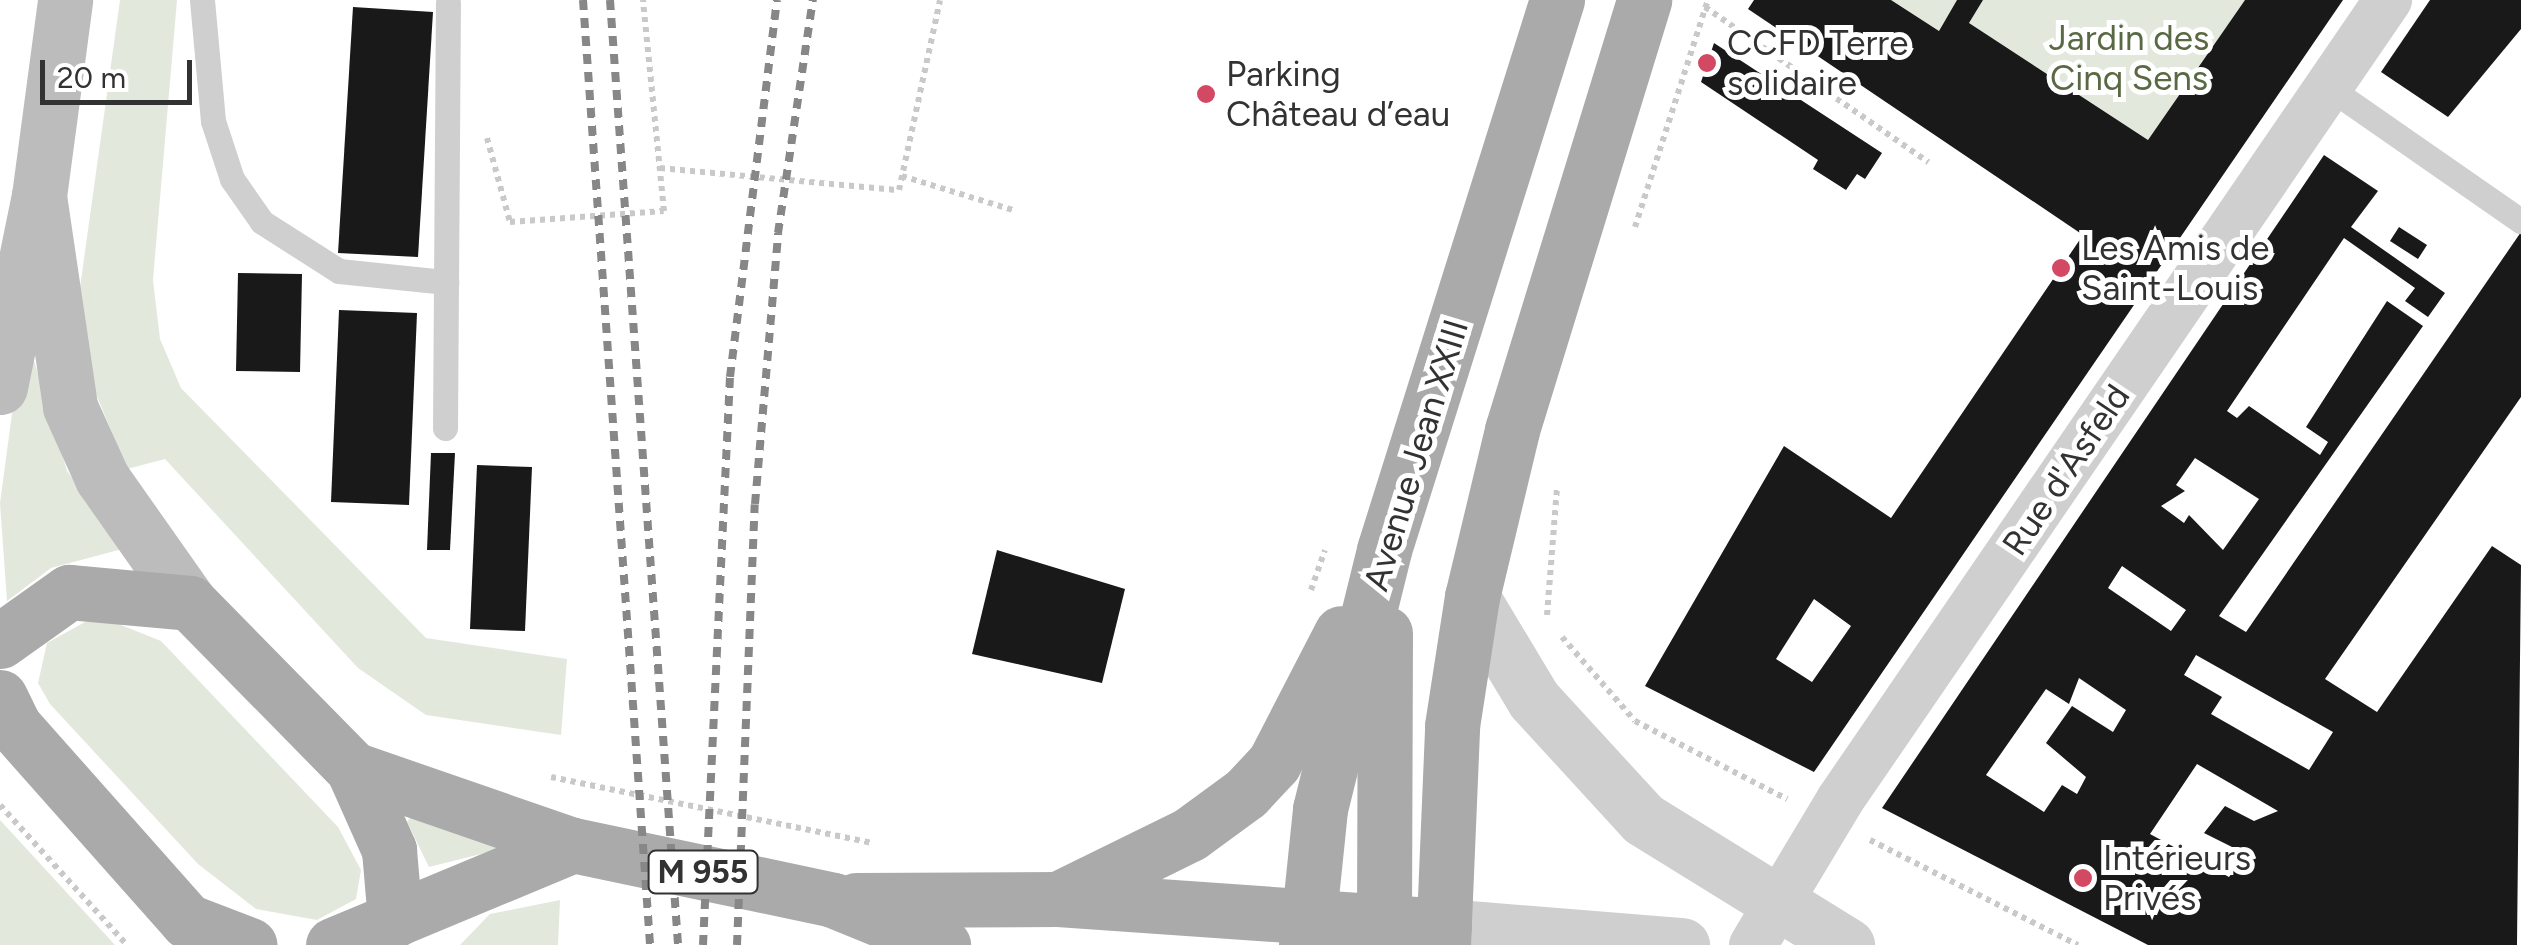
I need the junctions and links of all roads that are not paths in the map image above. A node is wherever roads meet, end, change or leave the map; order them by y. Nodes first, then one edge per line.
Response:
1 (65, 0) edge
2 (202, 0) edge
3 (1557, 0) edge
4 (1644, 0) edge
5 (2388, 0) edge
6 (448, 3) dead end
7 (2328, 87) junction
8 (39, 196) junction
9 (2521, 221) edge
10 (446, 282) junction
11 (0, 387) edge
12 (445, 428) dead end
13 (1384, 550) junction
14 (1472, 597) junction
15 (190, 604) junction
16 (0, 641) edge
17 (5, 716) edge
18 (353, 769) junction
19 (573, 845) junction
20 (1058, 898) junction
21 (834, 900) junction
22 (1763, 924) edge
23 (395, 932) edge
24 (198, 933) edge
25 (1378, 937) edge
26 (250, 945) edge
27 (333, 945) edge
28 (943, 945) edge
29 (1682, 945) edge
30 (1847, 945) edge

1 - 8 main road
2 - 10 lane
3 - 13 main road, Avenue Jean XXIII
4 - 14 main road
5 - 7 street, Rue d'Asfeld
6 - 10 lane
7 - 9 lane
7 - 22 street, Rue d'Asfeld
8 - 11 main road
8 - 15 main road
10 - 12 lane
13 - 20 main road
13 - 25 main road
13 - 25 main road, Avenue Jean XXIII
14 - 22 street
14 - 25 main road
15 - 16 main road
15 - 18 main road
17 - 24 main road
18 - 19 main road, M 955
18 - 23 main road
19 - 21 main road, M 955
19 - 23 main road
20 - 21 main road, M 955
20 - 25 main road, M 955
21 - 28 main road, M 955
22 - 30 street
23 - 27 main road
24 - 26 main road
25 - 29 street

